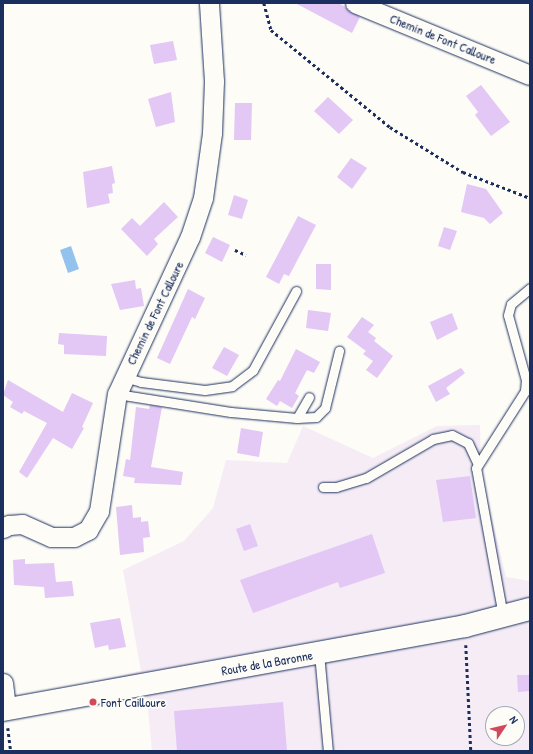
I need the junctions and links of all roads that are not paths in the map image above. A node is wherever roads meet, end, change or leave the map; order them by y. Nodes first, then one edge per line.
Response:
1 (210, 3) edge
2 (355, 3) edge
3 (530, 75) edge
4 (530, 288) edge
5 (296, 291) dead end
6 (339, 351) dead end
7 (120, 385) junction
8 (309, 397) dead end
9 (297, 418) junction
10 (478, 464) junction
11 (323, 487) dead end
12 (3, 528) edge
13 (530, 609) edge
14 (502, 616) junction
15 (319, 653) junction
16 (3, 684) edge
17 (5, 710) edge
18 (328, 751) edge

1 - 7 street, Chemin de Font Calloure
2 - 3 street, Chemin de Font Calloure
4 - 10 lane
5 - 7 lane
6 - 9 lane
7 - 9 lane
7 - 12 street, Chemin de Font Calloure
8 - 9 lane
10 - 11 lane
10 - 14 lane
13 - 14 main road, Route de la Baronne
14 - 15 main road, Route de la Baronne
15 - 17 main road, Route de la Baronne
15 - 18 lane
16 - 17 street

